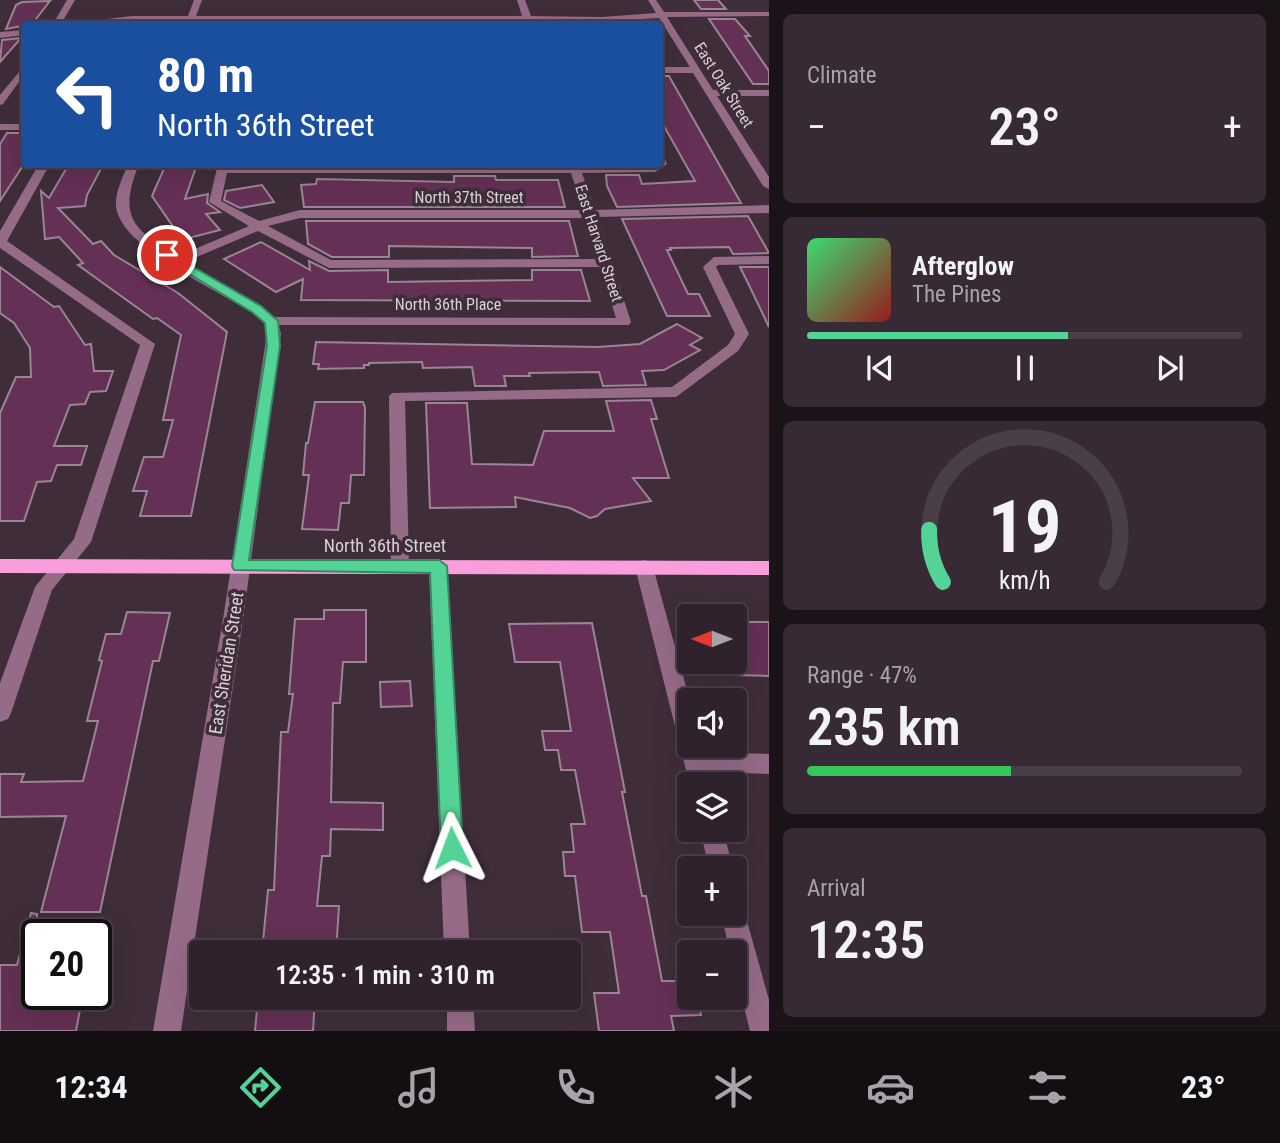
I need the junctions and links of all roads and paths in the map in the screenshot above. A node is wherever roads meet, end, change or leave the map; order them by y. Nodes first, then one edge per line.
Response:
1 (71, 0) edge
2 (198, 0) edge
3 (521, 0) edge
4 (652, 0) edge
5 (769, 14) edge
6 (661, 15) junction
7 (191, 18) junction
8 (527, 19) junction
9 (59, 21) edge
10 (92, 21) edge
11 (21, 33) edge
12 (0, 35) edge
13 (667, 43) dead end
14 (679, 43) junction
15 (663, 70) edge
16 (695, 70) junction
17 (21, 73) edge
18 (710, 93) junction
19 (769, 93) edge
20 (0, 102) edge
21 (0, 127) edge
22 (21, 127) edge
23 (43, 168) edge
24 (132, 168) edge
25 (224, 168) edge
26 (575, 168) edge
27 (597, 168) edge
28 (656, 168) edge
29 (769, 186) edge
30 (769, 209) edge
31 (589, 214) junction
32 (256, 226) junction
33 (769, 260) edge
34 (177, 261) junction
35 (606, 263) junction
36 (271, 321) junction
37 (624, 322) joint
38 (0, 566) edge
39 (61, 566) junction
40 (240, 566) junction
41 (400, 566) junction
42 (439, 566) junction
43 (644, 567) junction
44 (769, 568) edge
45 (677, 695) edge
46 (0, 713) edge
47 (736, 758) edge
48 (769, 764) edge
49 (736, 926) edge
50 (456, 940) edge
51 (460, 1010) edge
52 (167, 1031) edge
53 (461, 1031) edge
54 (764, 1031) edge

1 - 9 street
2 - 7 street
3 - 8 street
4 - 6 street, East Oak Street
5 - 6 street
6 - 8 street
6 - 14 street, East Oak Street
7 - 8 street
7 - 10 street
11 - 12 street
13 - 14 street
14 - 16 street, East Oak Street
15 - 16 street
16 - 18 street, East Oak Street
17 - 20 street
18 - 19 street
18 - 29 street, East Oak Street
21 - 22 street
23 - 39 street
24 - 34 street
25 - 32 street
26 - 31 street, East Harvard Street
27 - 28 street
30 - 31 street, North 37th Street
31 - 32 street, North 37th Street
31 - 35 street, East Harvard Street
32 - 34 street, North 37th Street
32 - 35 street
33 - 41 street
34 - 36 street
35 - 37 street, East Harvard Street
36 - 37 street, North 36th Place
36 - 40 street, East Sheridan Street
38 - 39 main road, North 36th Street
39 - 40 main road, North 36th Street
39 - 46 street
40 - 41 main road, North 36th Street
40 - 52 street, East Sheridan Street
41 - 42 main road, North 36th Street
42 - 43 main road, North 36th Street
42 - 50 street
43 - 44 main road, North 36th Street
43 - 45 street
47 - 48 street
49 - 54 street
51 - 53 street

